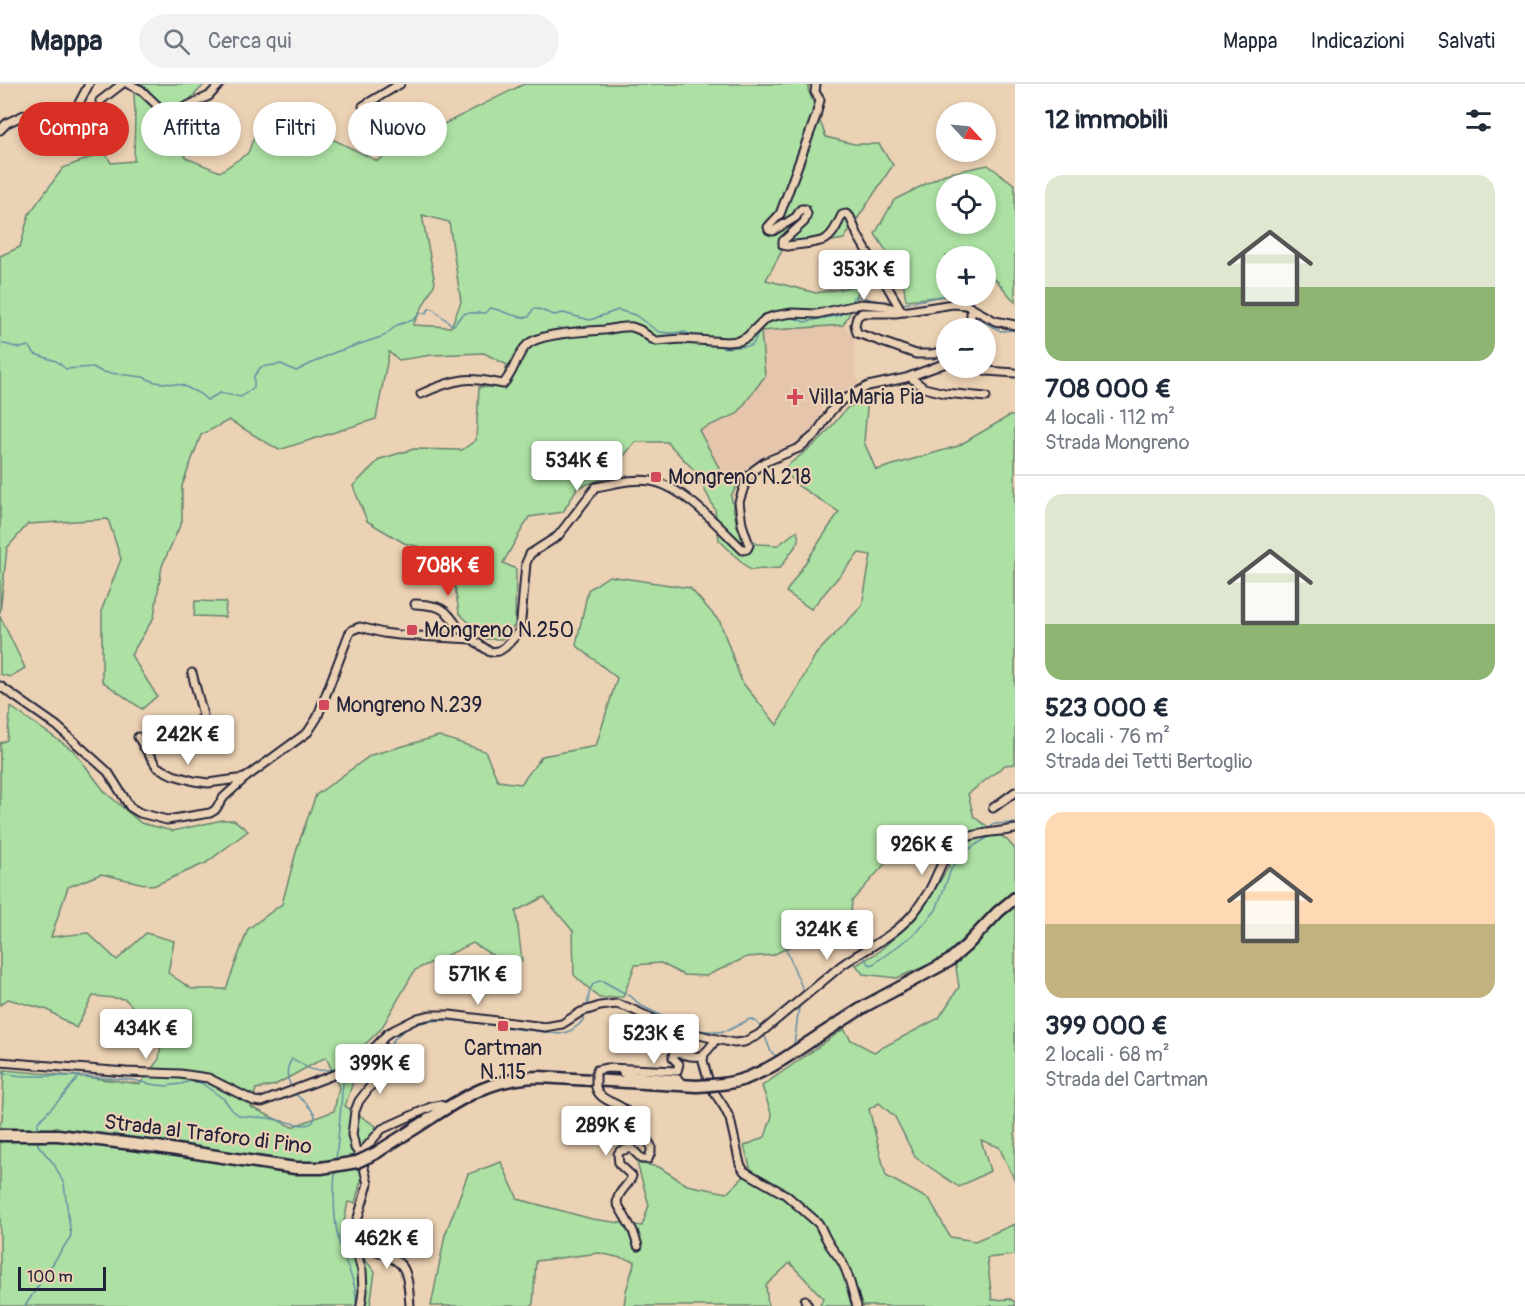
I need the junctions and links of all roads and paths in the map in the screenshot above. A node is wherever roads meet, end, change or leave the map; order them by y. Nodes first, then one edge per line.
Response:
1 (89, 84) edge
2 (122, 84) edge
3 (128, 84) edge
4 (220, 84) edge
5 (400, 84) edge
6 (816, 84) edge
7 (100, 101) dead end
8 (370, 102) edge
9 (0, 130) edge
10 (971, 308) junction
11 (903, 311) junction
12 (971, 318) edge
13 (1015, 325) edge
14 (936, 353) edge
15 (936, 367) edge
16 (996, 372) edge
17 (1015, 374) edge
18 (910, 377) junction
19 (420, 394) dead end
20 (986, 397) dead end
21 (415, 604) dead end
22 (465, 639) junction
23 (192, 673) dead end
24 (0, 686) edge
25 (138, 738) dead end
26 (143, 746) junction
27 (244, 778) junction
28 (1015, 792) edge
29 (993, 808) dead end
30 (1015, 830) edge
31 (1015, 898) edge
32 (716, 1039) junction
33 (384, 1049) junction
34 (704, 1054) junction
35 (0, 1062) edge
36 (607, 1068) junction
37 (683, 1085) junction
38 (447, 1107) junction
39 (0, 1135) edge
40 (358, 1152) junction
41 (355, 1242) junction
42 (638, 1246) dead end
43 (361, 1306) edge
44 (410, 1306) edge
45 (858, 1306) edge

1 - 9 street
2 - 7 street
3 - 4 street
5 - 8 street
6 - 11 street
10 - 11 street
10 - 12 street
10 - 13 street
11 - 14 street
11 - 19 street
15 - 18 street
16 - 17 street
18 - 20 street
18 - 22 street
21 - 22 street
22 - 27 street
23 - 26 street
24 - 27 street
25 - 26 street
26 - 27 street
28 - 29 street
30 - 32 street
31 - 37 main road, Strada al Traforo di Pino, bridge
32 - 33 street
32 - 34 street
33 - 35 street
33 - 40 street
34 - 36 street
34 - 45 street
36 - 37 street
36 - 42 street, bridge
37 - 38 main road, Strada al Traforo di Pino
38 - 39 main road, Strada al Traforo di Pino, bridge
38 - 40 street
40 - 41 street
41 - 43 street
41 - 44 street

